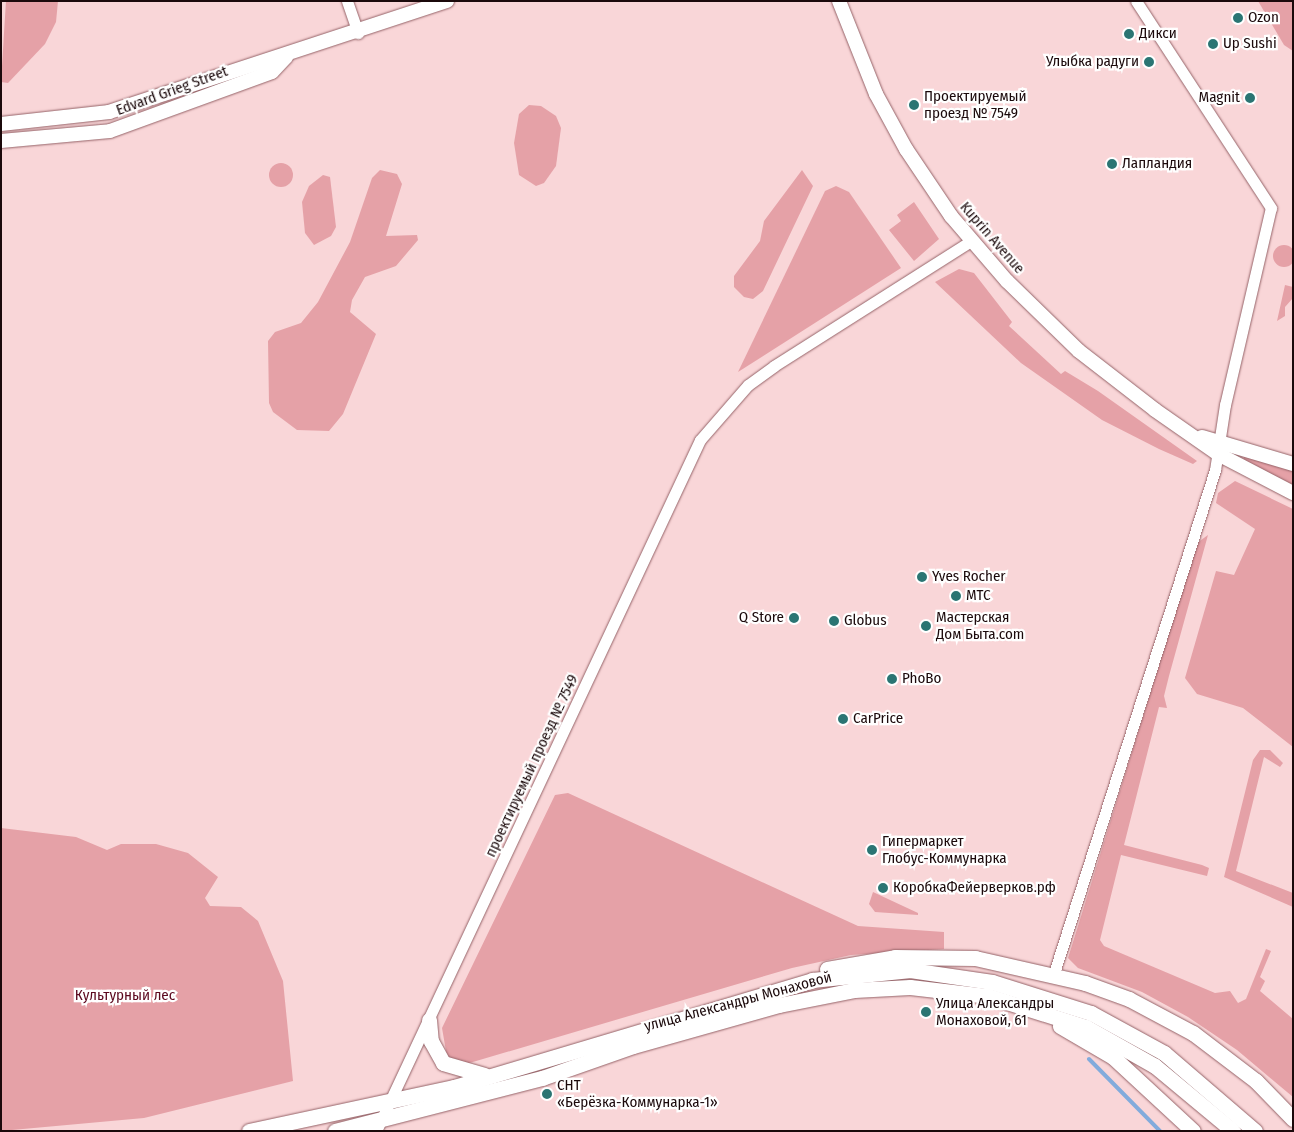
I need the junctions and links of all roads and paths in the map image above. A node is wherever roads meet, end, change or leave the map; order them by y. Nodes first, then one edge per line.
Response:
1 (347, 1) edge
2 (447, 1) edge
3 (839, 1) edge
4 (1136, 1) edge
5 (358, 32) junction
6 (286, 57) junction
7 (1, 124) edge
8 (1, 141) edge
9 (971, 241) junction
10 (1218, 448) junction
11 (1293, 464) edge
12 (1293, 493) edge
13 (1054, 973) junction
14 (778, 989) junction
15 (1019, 1005) junction
16 (429, 1020) junction
17 (488, 1076) junction
18 (389, 1102) junction
19 (1293, 1119) edge
20 (378, 1125) edge
21 (249, 1131) edge
22 (335, 1131) edge
23 (1194, 1131) edge
24 (1233, 1131) edge
25 (1255, 1131) edge

1 - 5 street
2 - 5 street, Edvard Grieg Street
3 - 9 street, Kuprin Avenue
4 - 10 street
5 - 6 street, Edvard Grieg Street
6 - 7 street, Edvard Grieg Street
6 - 8 street, Edvard Grieg Street
9 - 10 street, Kuprin Avenue
9 - 16 street, проектируемый проезд № 7549
10 - 11 street, Kuprin Avenue
10 - 12 street, Kuprin Avenue
10 - 13 street
13 - 14 main road
13 - 19 main road
14 - 17 main road, улица Александры Монаховой
14 - 25 main road, улица Александры Монаховой
15 - 20 main road, улица Александры Монаховой
15 - 23 main road
15 - 24 main road, улица Александры Монаховой
16 - 17 main road
16 - 18 street, проектируемый проезд № 7549
17 - 18 main road, улица Александры Монаховой
18 - 20 street, проектируемый проезд № 7549
18 - 21 main road, улица Александры Монаховой
20 - 22 main road, улица Александры Монаховой

